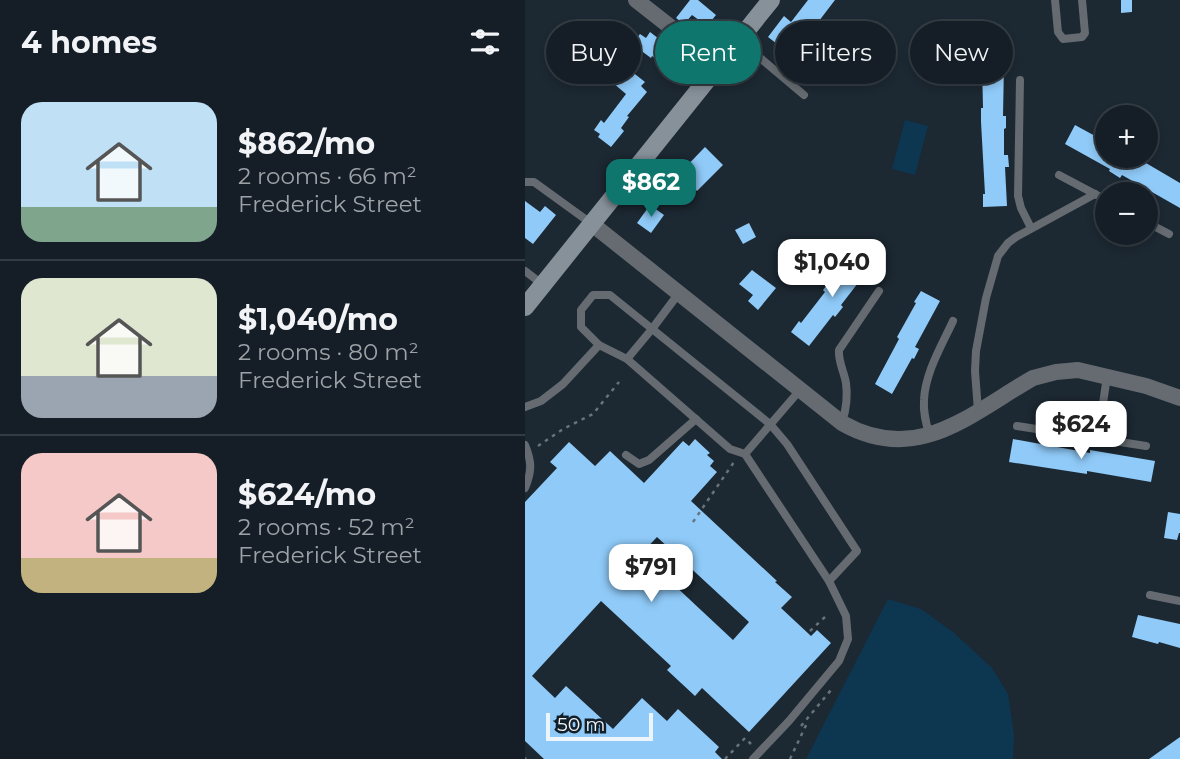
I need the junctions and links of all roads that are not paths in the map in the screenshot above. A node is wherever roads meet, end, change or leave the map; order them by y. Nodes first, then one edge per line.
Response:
1 (636, 0) edge
2 (771, 0) edge
3 (1055, 0) edge
4 (1082, 0) edge
5 (663, 21) edge
6 (754, 21) edge
7 (761, 59) edge
8 (1020, 80) dead end
9 (704, 84) edge
10 (804, 95) dead end
11 (1059, 175) dead end
12 (525, 182) edge
13 (1095, 194) joint
14 (592, 224) junction
15 (1031, 228) junction
16 (1158, 228) edge
17 (1169, 234) dead end
18 (525, 271) edge
19 (543, 285) junction
20 (879, 291) dead end
21 (679, 293) junction
22 (525, 307) edge
23 (953, 321) dead end
24 (652, 329) junction
25 (599, 345) junction
26 (627, 359) junction
27 (1107, 376) junction
28 (800, 390) junction
29 (1180, 398) edge
30 (525, 407) edge
31 (978, 411) junction
32 (696, 419) junction
33 (842, 423) junction
34 (770, 424) junction
35 (1017, 426) dead end
36 (929, 435) junction
37 (1098, 438) junction
38 (525, 445) edge
39 (1146, 446) dead end
40 (745, 454) junction
41 (626, 455) dead end
42 (525, 488) edge
43 (829, 581) junction
44 (1150, 595) dead end
45 (1180, 601) edge
46 (753, 759) edge

1 - 5 street
2 - 6 main road
3 - 4 lane
7 - 10 lane
8 - 15 lane
9 - 14 main road
11 - 13 lane
12 - 14 lane
13 - 15 lane
14 - 19 main road
14 - 21 street
15 - 31 lane
16 - 17 lane
18 - 19 lane
19 - 22 main road
20 - 33 lane
21 - 24 lane
21 - 28 street
23 - 36 lane
24 - 25 lane
24 - 26 lane
24 - 34 lane
25 - 26 lane
25 - 30 lane
26 - 32 lane
27 - 29 street
27 - 31 street
27 - 37 lane
28 - 33 street
28 - 34 lane
31 - 36 street
32 - 40 lane
32 - 41 lane
33 - 36 street
34 - 40 lane
34 - 43 lane
35 - 37 lane
37 - 39 lane
38 - 42 lane
40 - 43 lane
43 - 46 lane
44 - 45 lane

